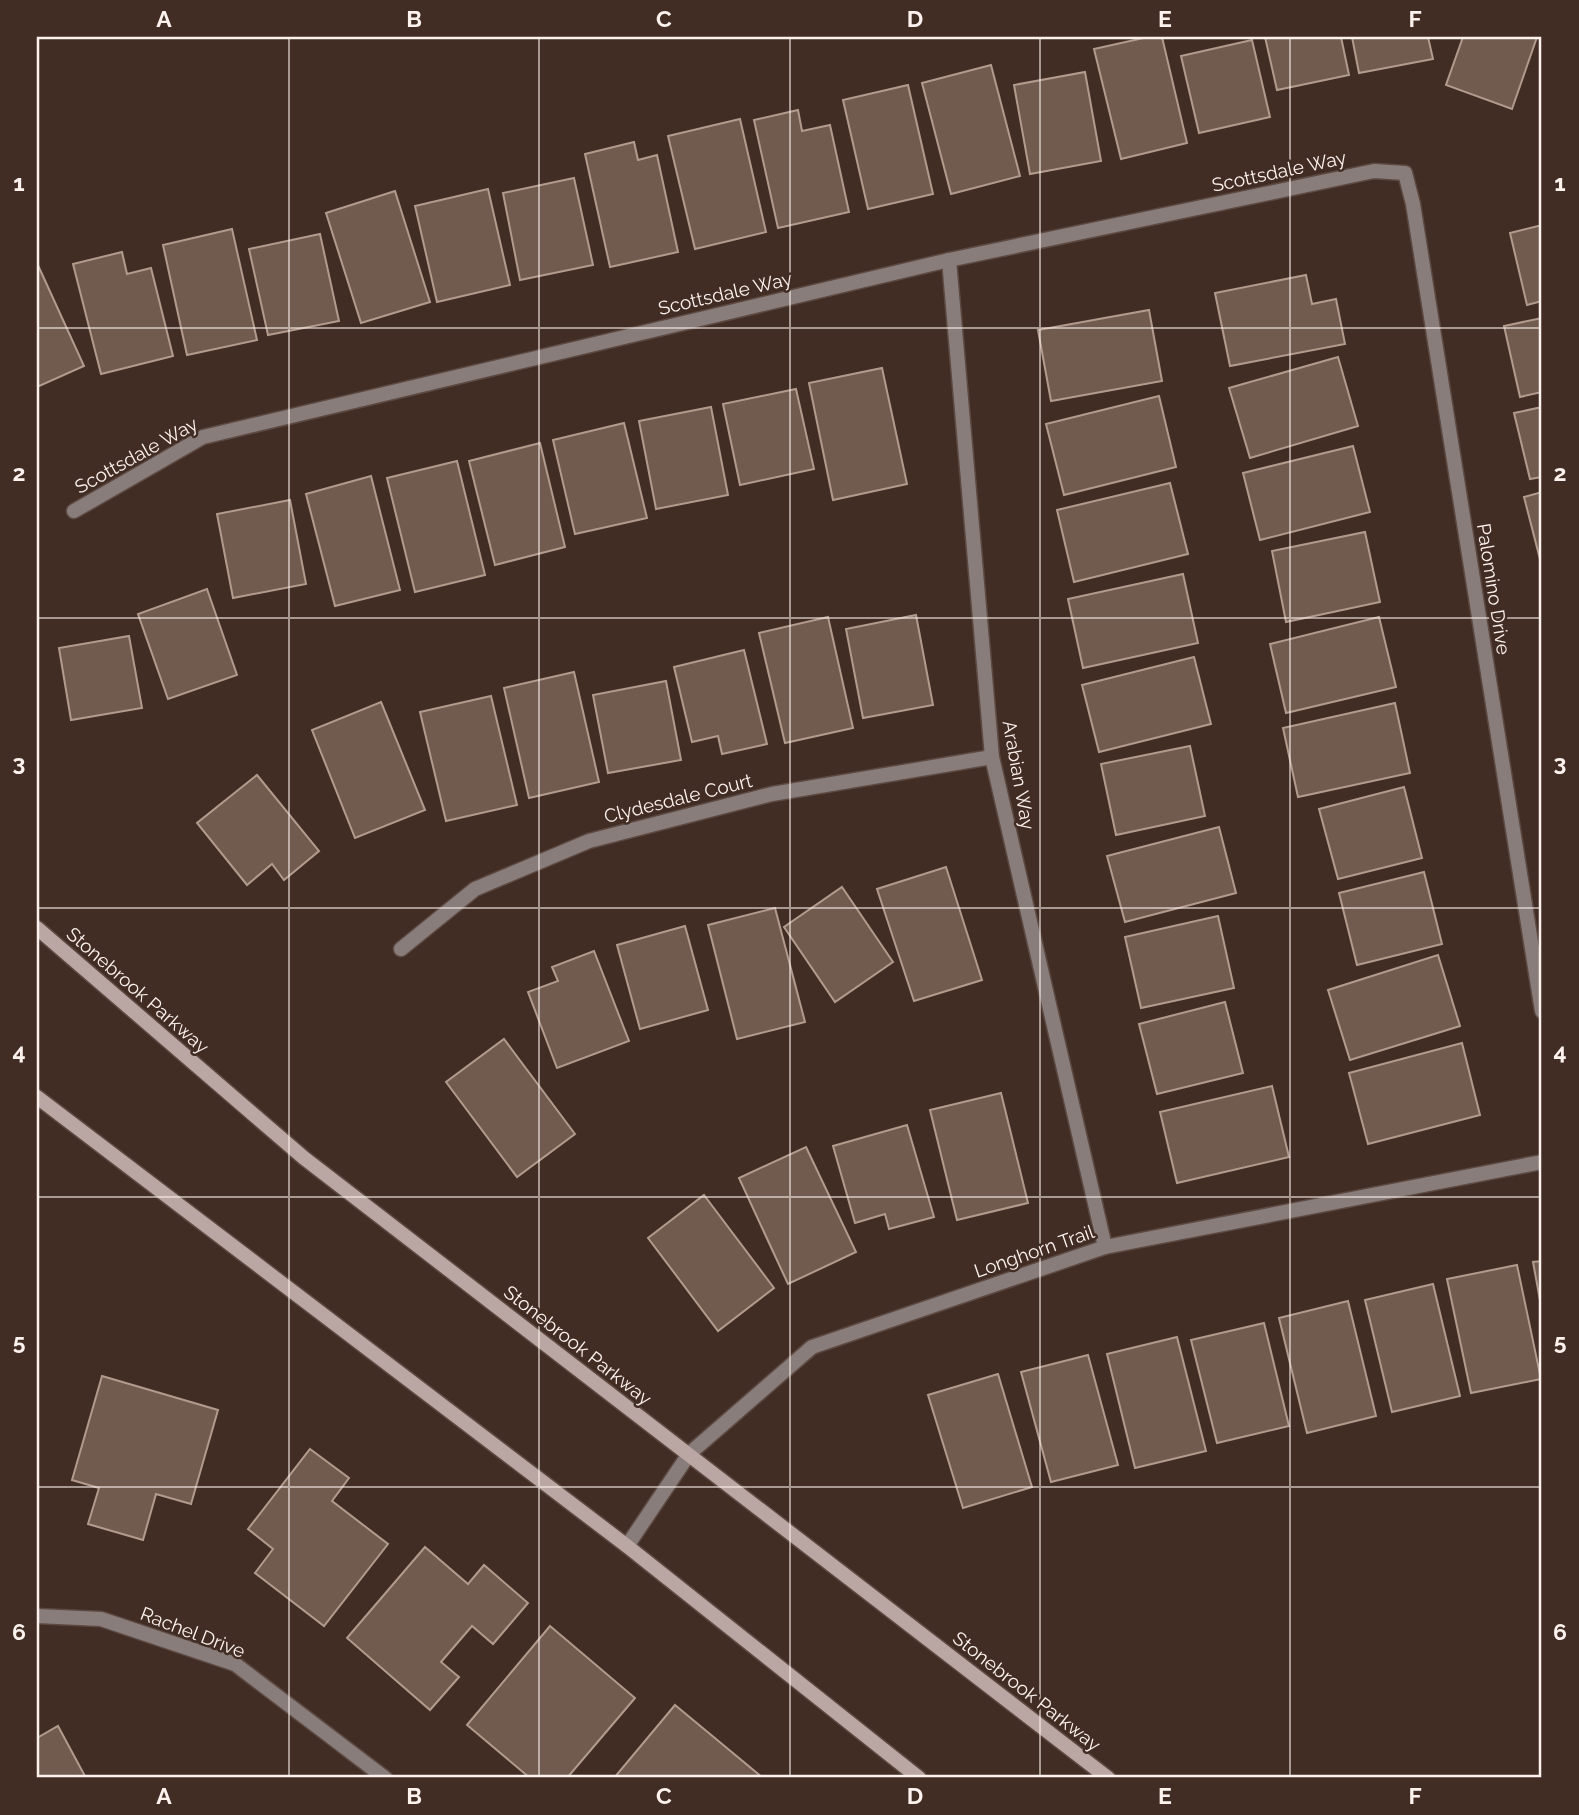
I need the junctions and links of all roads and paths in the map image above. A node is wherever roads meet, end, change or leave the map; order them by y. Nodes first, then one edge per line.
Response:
1 (1405, 173) joint
2 (949, 260) junction
3 (74, 511) dead end
4 (992, 757) junction
5 (37, 928) edge
6 (401, 949) dead end
7 (1542, 1011) edge
8 (37, 1097) edge
9 (1542, 1162) edge
10 (1105, 1247) junction
11 (689, 1454) junction
12 (627, 1546) junction
13 (37, 1616) edge
14 (385, 1778) edge
15 (919, 1778) edge
16 (1108, 1778) edge

1 - 2 street, Scottsdale Way
1 - 7 street, Palomino Drive
2 - 3 street, Scottsdale Way
2 - 4 street, Arabian Way
4 - 6 street, Clydesdale Court
4 - 10 street, Arabian Way
5 - 11 main road, Stonebrook Parkway
8 - 12 main road
9 - 10 street, Longhorn Trail
10 - 11 street, Longhorn Trail
11 - 12 street, Longhorn Trail
11 - 16 main road, Stonebrook Parkway
12 - 15 main road
13 - 14 street, Rachel Drive

